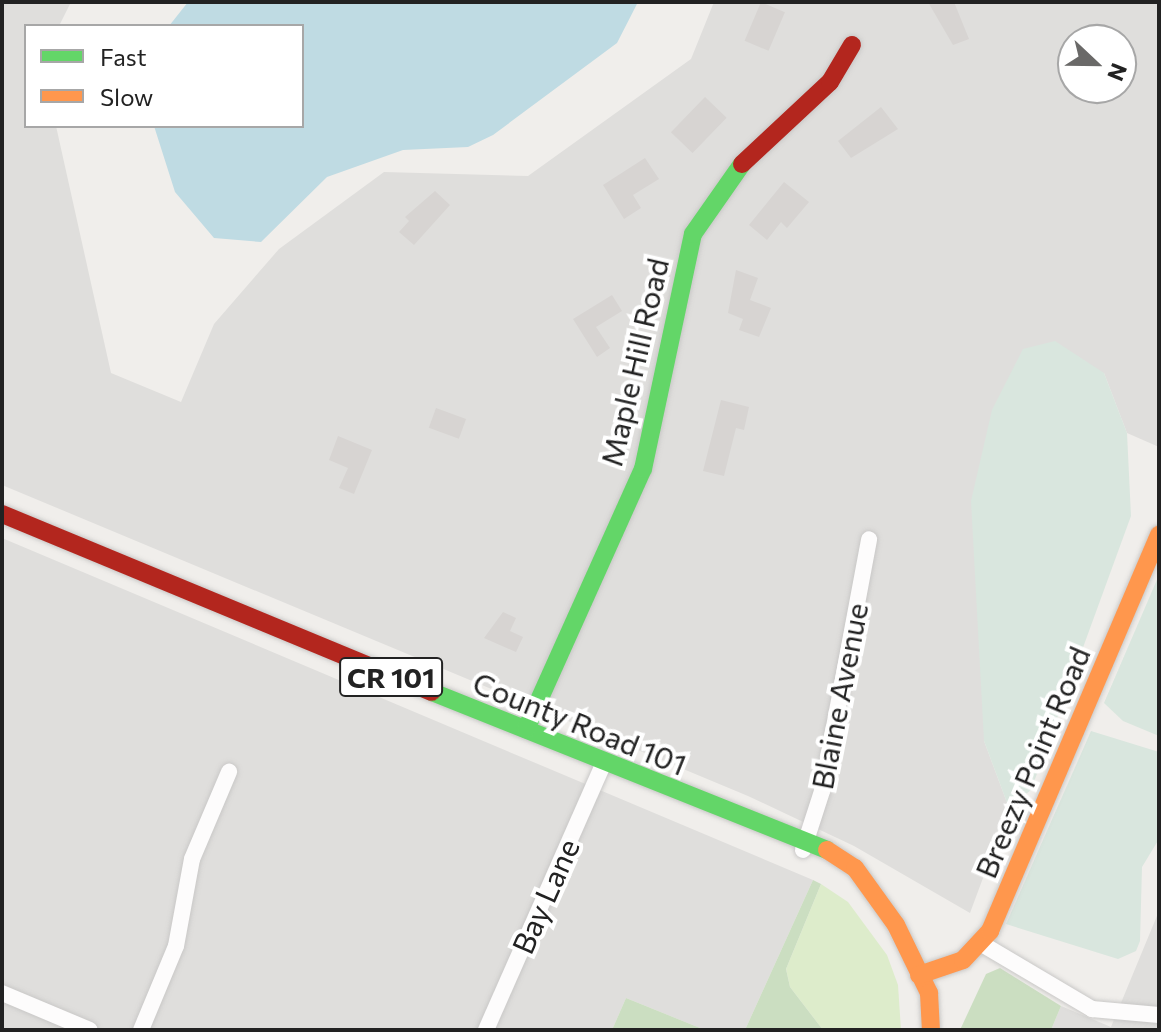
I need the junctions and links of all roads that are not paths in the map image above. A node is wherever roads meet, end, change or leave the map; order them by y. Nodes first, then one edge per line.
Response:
1 (852, 45) dead end
2 (2, 514) edge
3 (1159, 535) edge
4 (869, 539) dead end
5 (526, 729) junction
6 (604, 762) junction
7 (229, 772) dead end
8 (804, 847) junction
9 (982, 944) junction
10 (919, 975) junction
11 (2, 993) edge
12 (1159, 1015) edge
13 (90, 1030) edge
14 (141, 1030) edge
15 (486, 1030) edge
16 (915, 1030) edge
17 (931, 1030) edge

1 - 5 street, Maple Hill Road
2 - 5 street, County Road 101 / CR 101
3 - 9 street, Breezy Point Road
4 - 8 street, Blaine Avenue
5 - 6 street, County Road 101 / CR 101
6 - 8 street, County Road 101 / CR 101
6 - 15 street, Bay Lane
7 - 14 street
8 - 10 street, County Road 101 / CR 101
9 - 10 street
9 - 12 street
10 - 16 street
10 - 17 street, County Road 101 / CR 101
11 - 13 street

